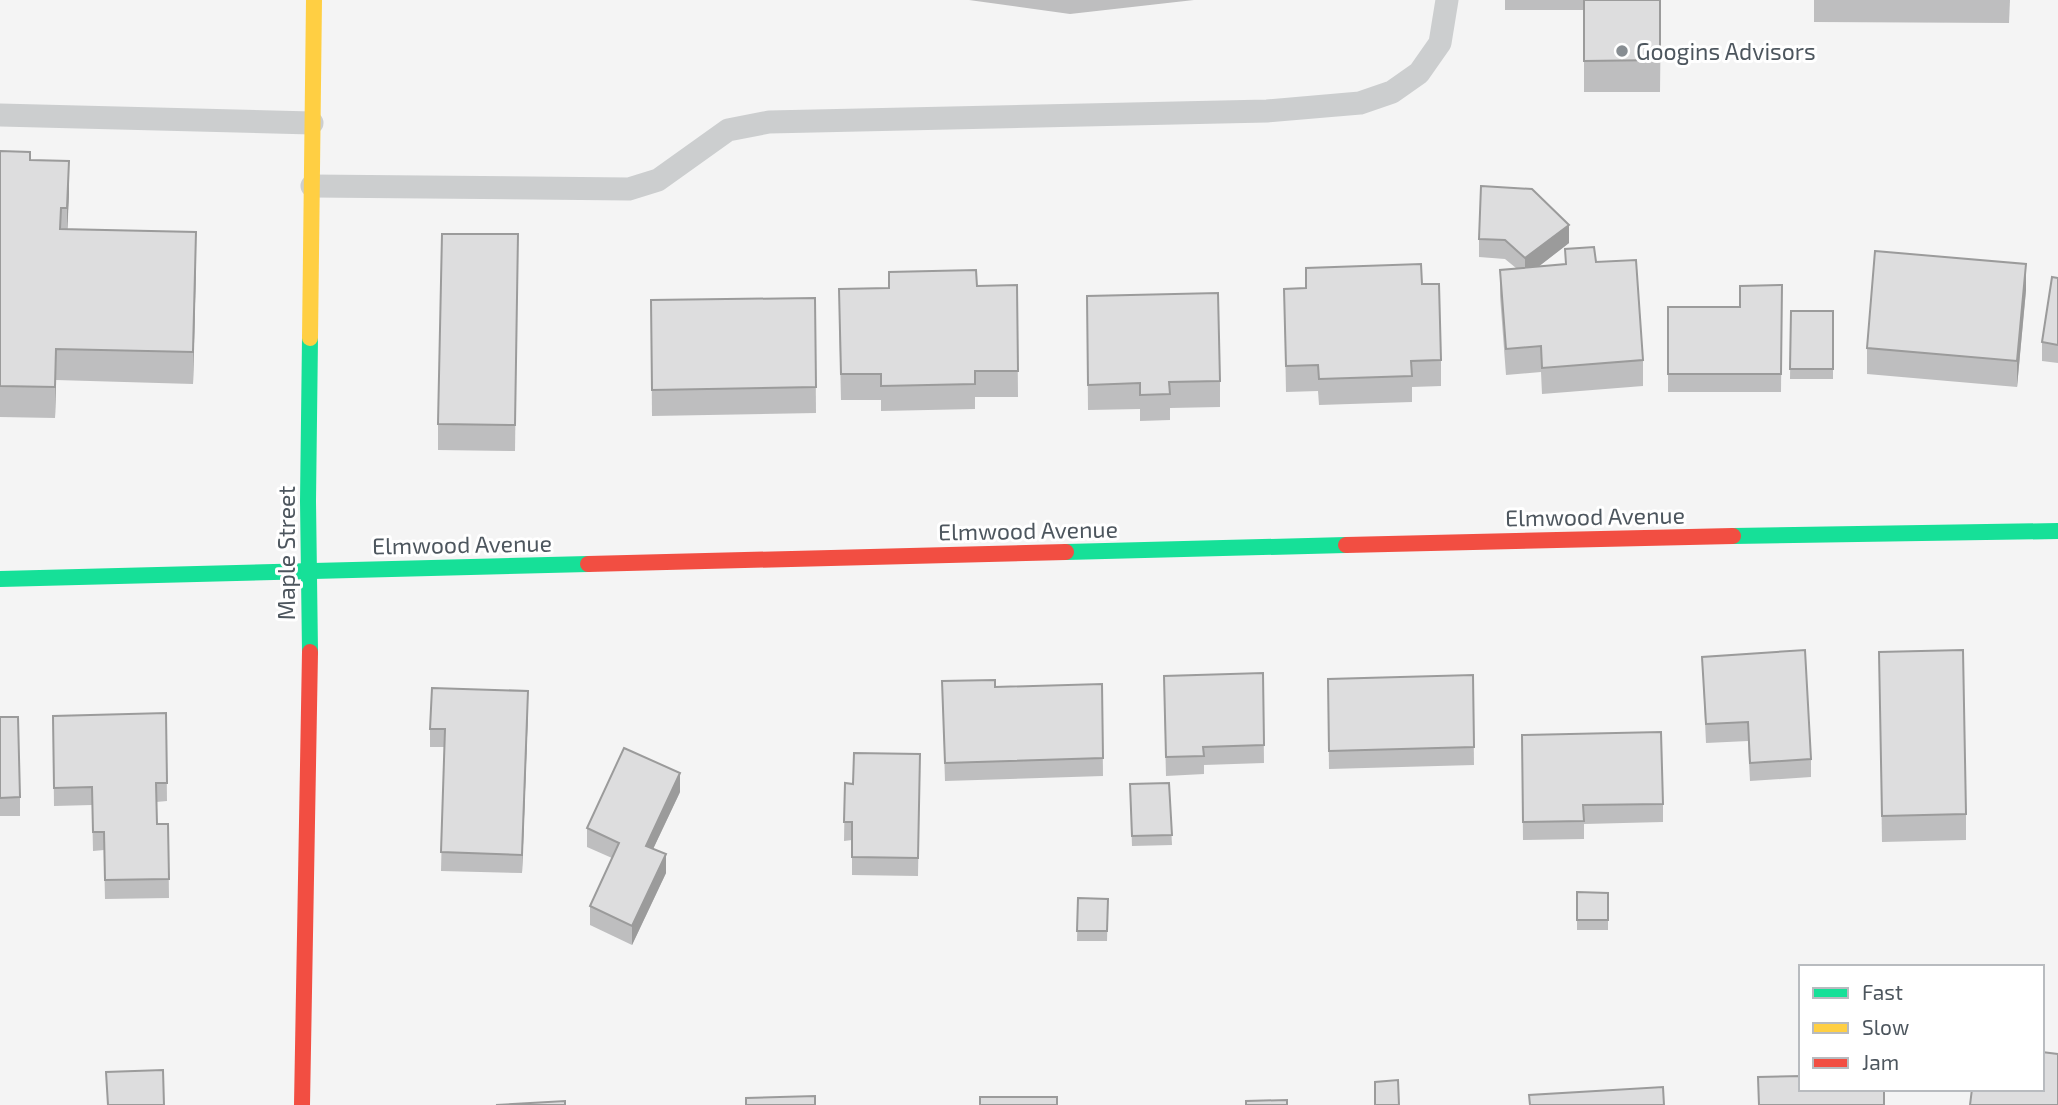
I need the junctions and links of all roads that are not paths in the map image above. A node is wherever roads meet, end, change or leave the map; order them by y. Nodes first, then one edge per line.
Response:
1 (314, 0) edge
2 (1447, 0) edge
3 (0, 115) edge
4 (312, 123) junction
5 (312, 186) junction
6 (2058, 531) edge
7 (309, 570) junction
8 (0, 579) edge
9 (302, 1105) edge

1 - 4 street, Maple Street
2 - 5 lane
3 - 4 lane
4 - 5 street, Maple Street
5 - 7 street, Maple Street
6 - 7 street, Elmwood Avenue
7 - 8 street, Elmwood Avenue
7 - 9 street, Maple Street

